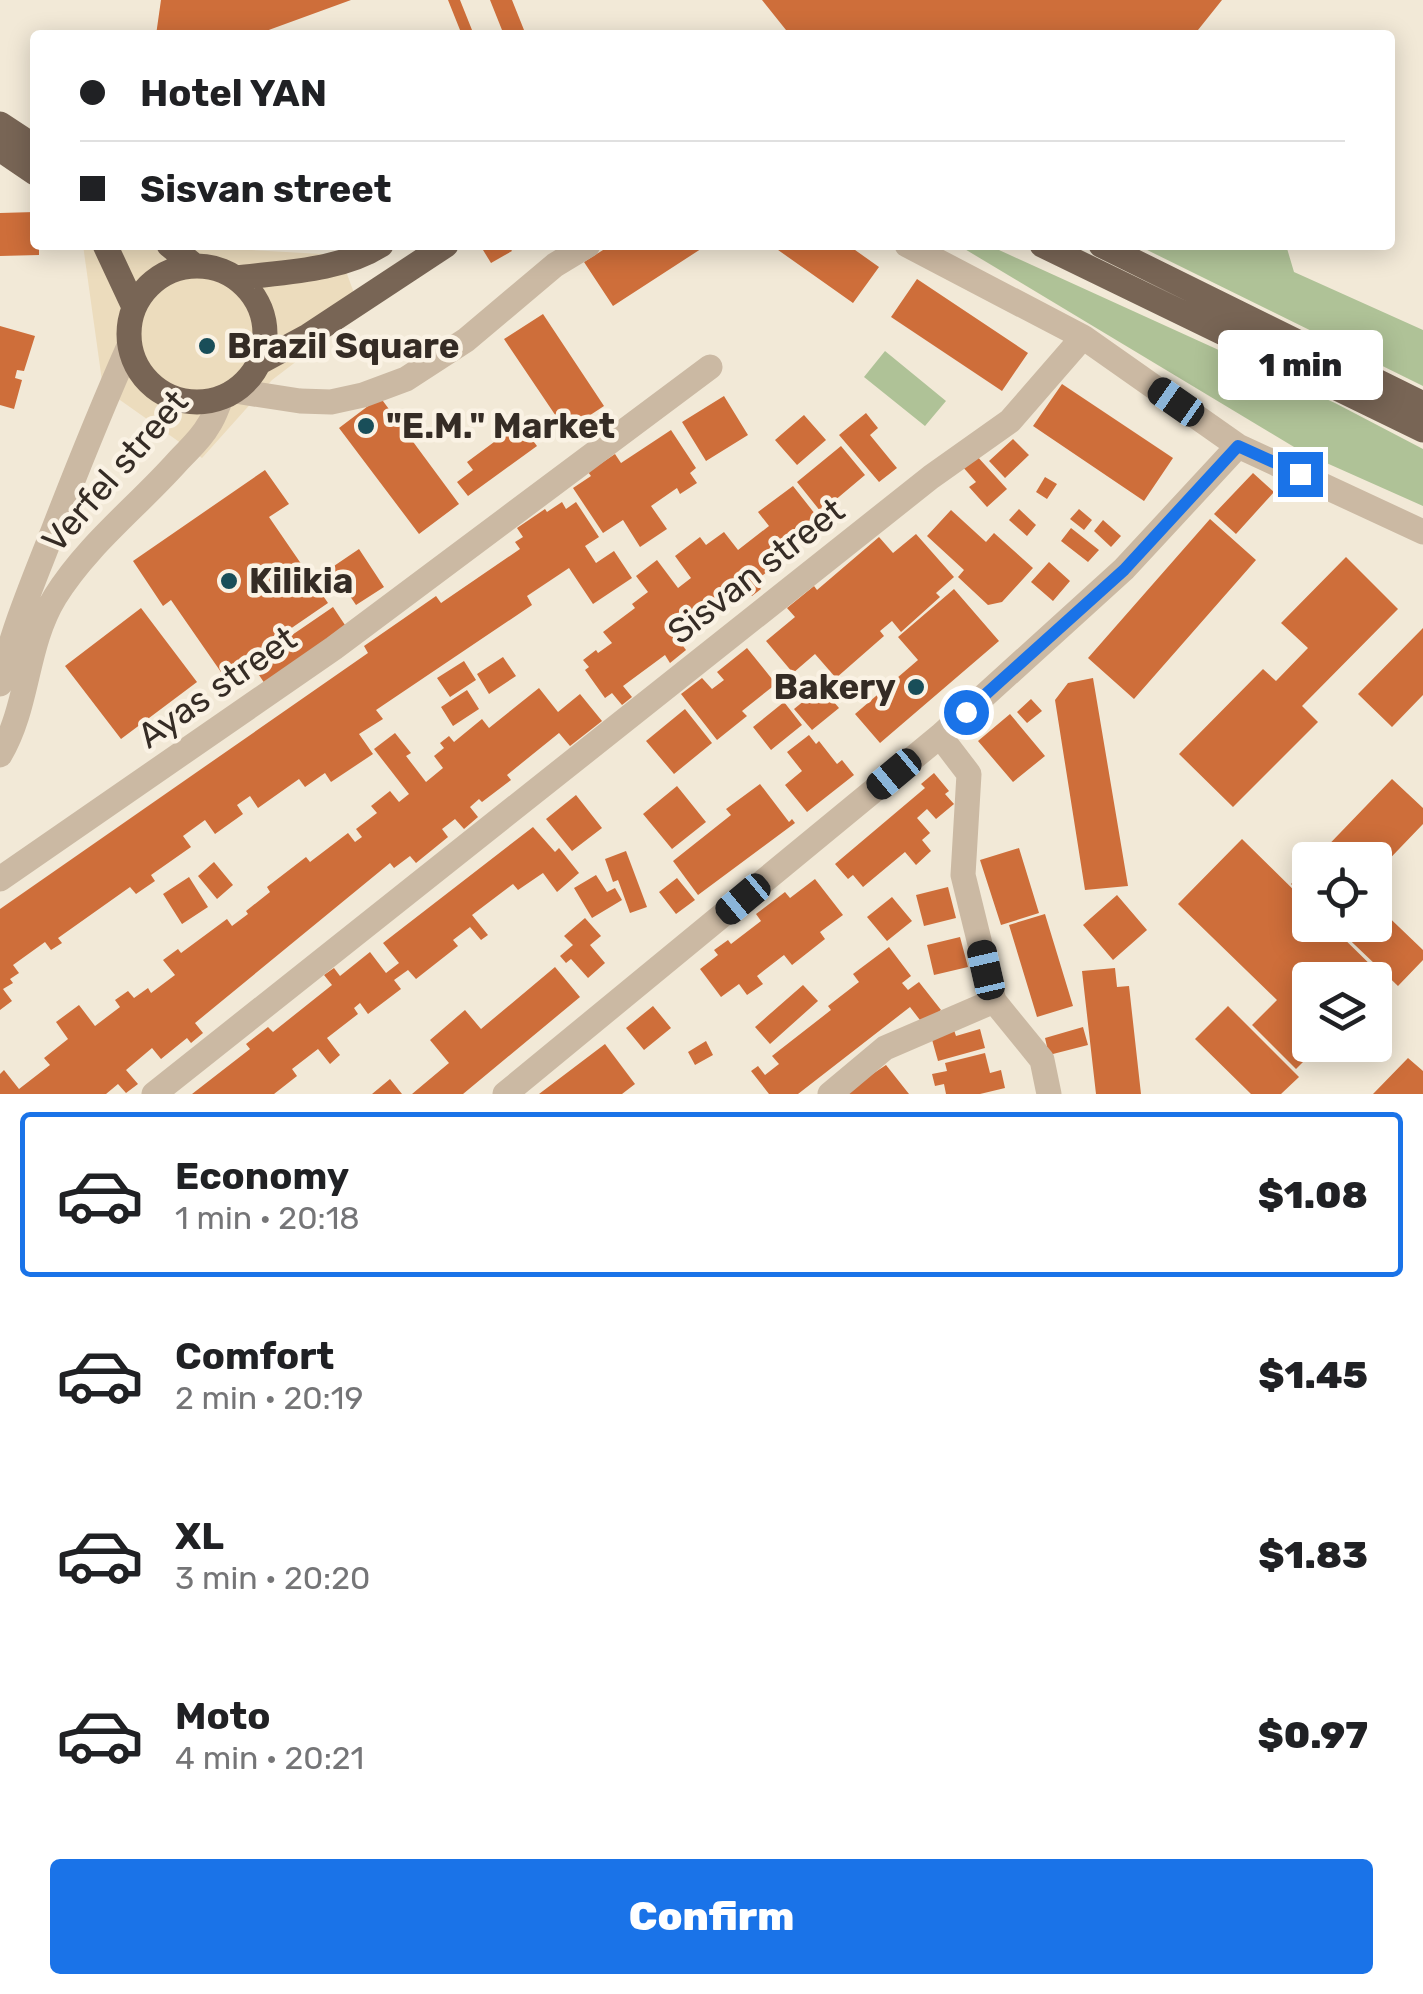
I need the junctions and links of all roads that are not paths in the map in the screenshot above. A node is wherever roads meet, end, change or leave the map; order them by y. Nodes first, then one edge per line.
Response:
1 (0, 124) edge
2 (30, 145) edge
3 (0, 149) edge
4 (30, 170) edge
5 (107, 250) edge
6 (175, 250) edge
7 (372, 250) edge
8 (438, 250) edge
9 (580, 250) edge
10 (917, 250) edge
11 (1052, 250) edge
12 (1111, 250) edge
13 (196, 266) junction
14 (237, 278) junction
15 (134, 307) junction
16 (1083, 337) junction
17 (129, 346) junction
18 (260, 362) junction
19 (710, 367) dead end
20 (228, 395) junction
21 (1423, 404) edge
22 (1423, 430) edge
23 (1238, 446) junction
24 (1423, 532) edge
25 (0, 684) edge
26 (940, 736) junction
27 (0, 755) edge
28 (0, 879) edge
29 (994, 1001) junction
30 (154, 1094) edge
31 (505, 1094) edge
32 (830, 1094) edge
33 (1048, 1094) edge

1 - 2 main road
3 - 4 main road
5 - 15 main road
6 - 13 main road
7 - 14 main road
8 - 18 main road
9 - 20 street
10 - 16 street
11 - 22 main road
12 - 21 main road
13 - 14 main road
13 - 15 main road
14 - 18 main road
15 - 17 main road
16 - 23 street
16 - 30 street, Sisvan street
17 - 20 main road
17 - 25 street
18 - 20 main road
19 - 28 street, Ayas street
20 - 27 street, Verfel street
23 - 24 street
23 - 26 street
26 - 29 street
26 - 31 street
29 - 32 street
29 - 33 street

